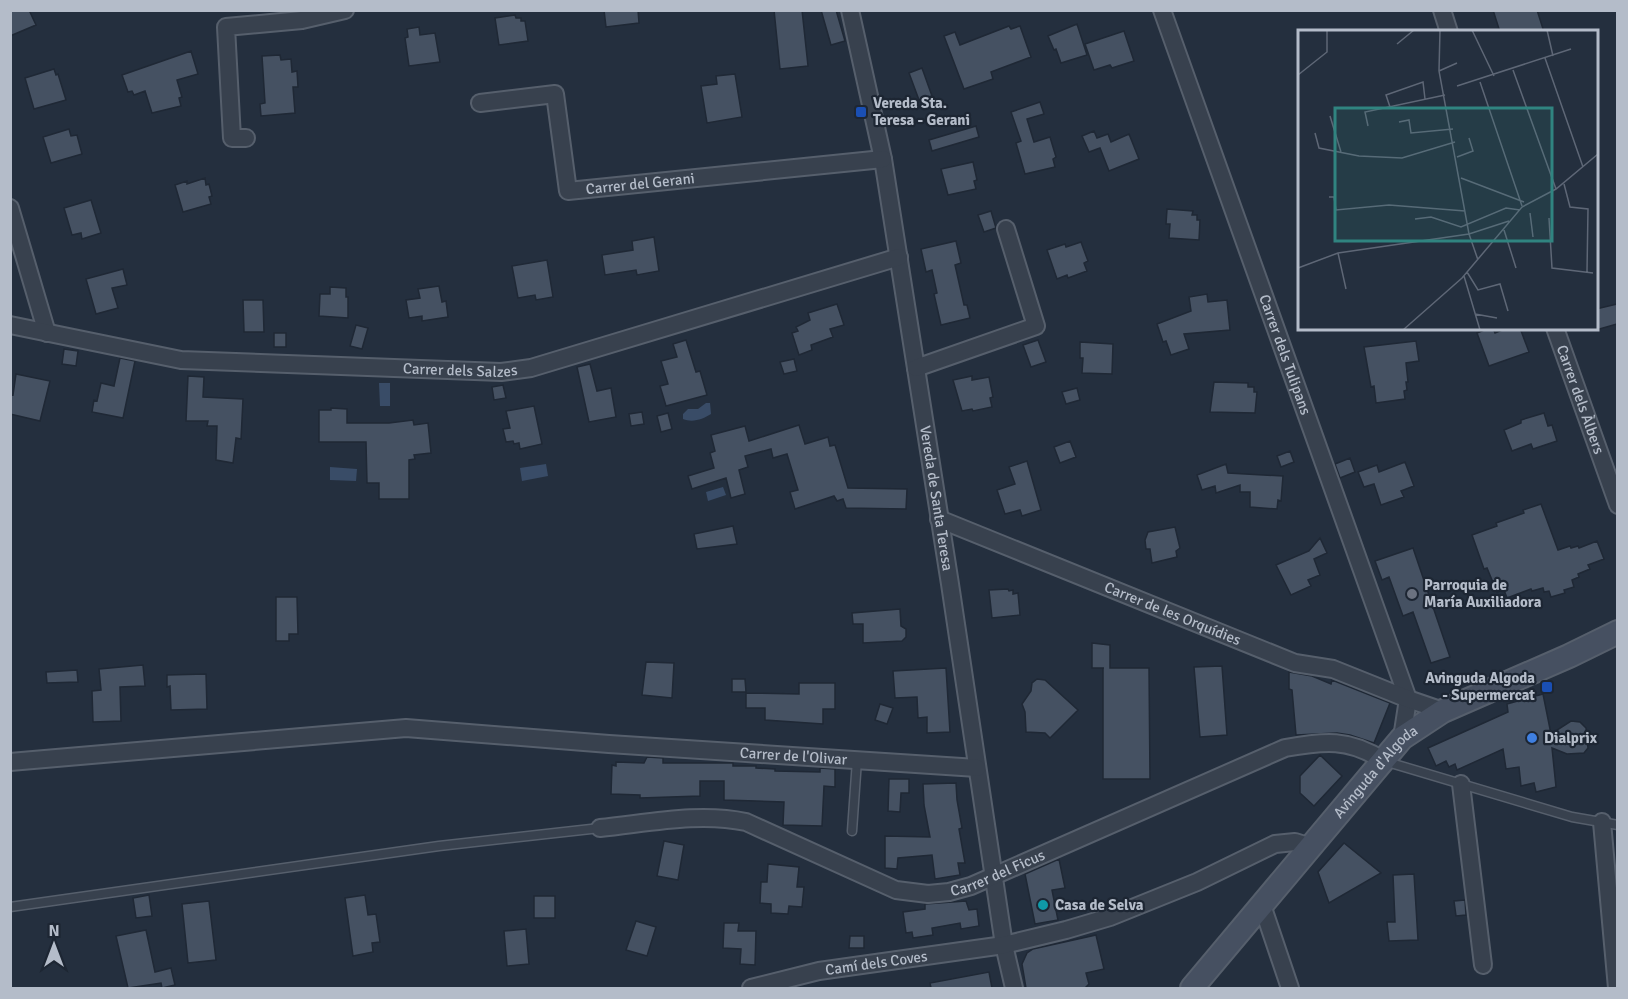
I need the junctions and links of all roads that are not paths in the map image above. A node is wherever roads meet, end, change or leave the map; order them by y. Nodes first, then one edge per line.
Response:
1 (345, 10) edge
2 (850, 10) edge
3 (1162, 10) edge
4 (1442, 10) edge
5 (1448, 30) edge
6 (480, 103) dead end
7 (246, 138) dead end
8 (883, 159) junction
9 (10, 208) edge
10 (1006, 229) dead end
11 (899, 257) junction
12 (10, 325) edge
13 (1556, 330) edge
14 (48, 333) junction
15 (916, 368) junction
16 (1617, 505) edge
17 (939, 519) junction
18 (1617, 632) edge
19 (1408, 699) junction
20 (1443, 711) junction
21 (1402, 738) junction
22 (857, 760) junction
23 (1384, 761) junction
24 (10, 762) edge
25 (977, 768) junction
26 (1461, 784) junction
27 (1610, 824) edge
28 (600, 828) joint
29 (852, 831) dead end
30 (1311, 847) junction
31 (993, 875) junction
32 (1262, 905) junction
33 (10, 907) edge
34 (1004, 945) junction
35 (1483, 965) dead end
36 (751, 988) edge
37 (1014, 988) edge
38 (1192, 988) edge
39 (1290, 988) edge
40 (1617, 988) edge

1 - 7 street
2 - 8 street, Vereda de Santa Teresa
3 - 19 street, Carrer dels Tulipans
4 - 5 street
6 - 8 street, Carrer del Gerani
8 - 11 street, Vereda de Santa Teresa
9 - 14 street
10 - 15 street
11 - 14 street, Carrer dels Salzes
11 - 15 street, Vereda de Santa Teresa
12 - 14 street, Carrer dels Salzes
13 - 16 street, Carrer dels Àlbers
15 - 17 street, Vereda de Santa Teresa
17 - 19 street, Carrer de les Orquídies
17 - 25 street, Vereda de Santa Teresa
18 - 20 street, Avinguda d'Algoda
19 - 20 street
19 - 21 street, Carrer dels Tulipans
20 - 21 street, Avinguda d'Algoda
21 - 23 street, Avinguda d'Algoda
22 - 24 street, Carrer de l'Olivar
22 - 25 street, Carrer de l'Olivar
22 - 29 lane
23 - 26 lane
23 - 30 street, Avinguda d'Algoda
23 - 31 street, Carrer del Ficus
25 - 31 street, Vereda de Santa Teresa
26 - 27 lane
26 - 35 street
27 - 40 street
28 - 31 street, Carrer del Ficus
28 - 33 lane
30 - 32 street, Avinguda d'Algoda
30 - 34 street, Camí dels Coves
31 - 34 street, Vereda de Santa Teresa
32 - 38 street, Avinguda d'Algoda
32 - 39 street
34 - 36 street, Camí dels Coves
34 - 37 street, Vereda de Santa Teresa

